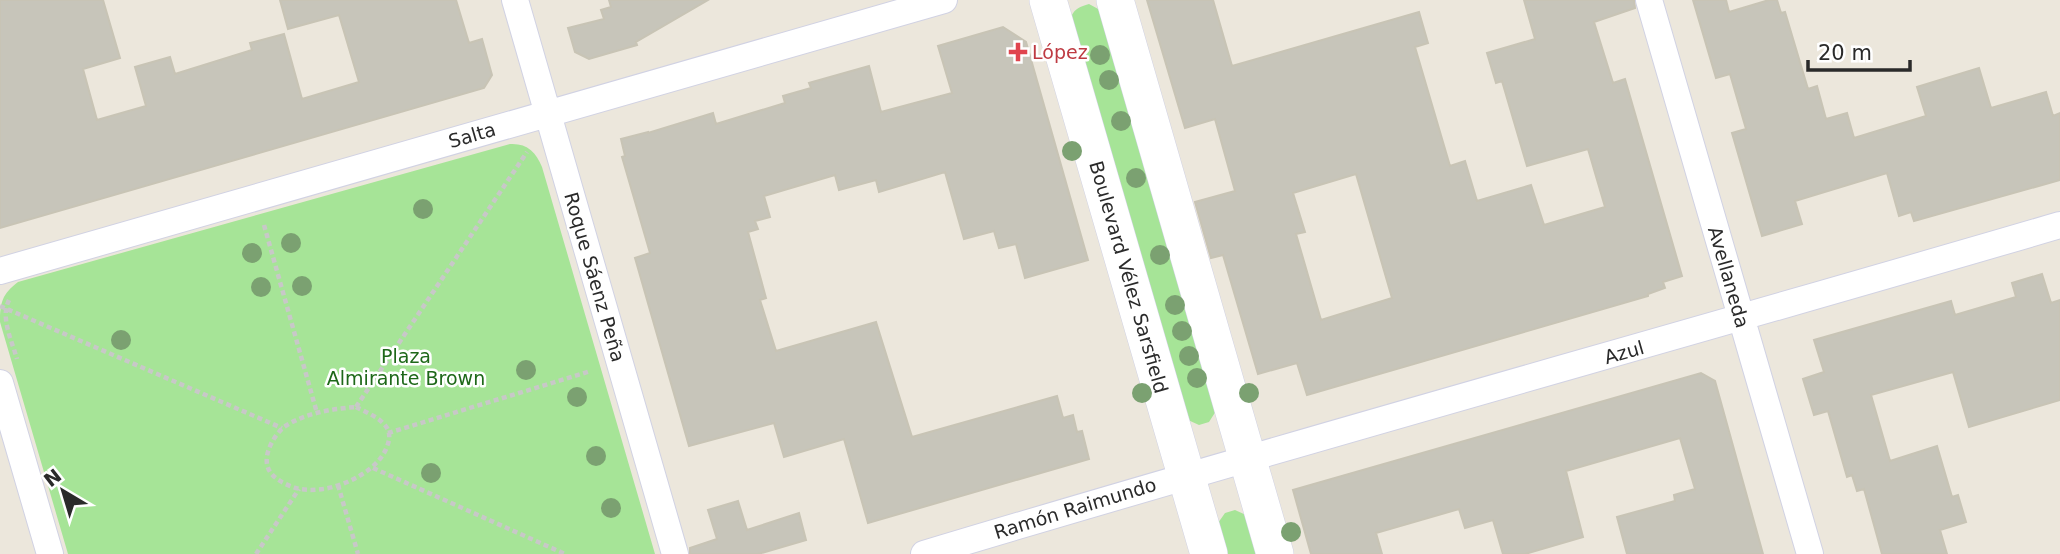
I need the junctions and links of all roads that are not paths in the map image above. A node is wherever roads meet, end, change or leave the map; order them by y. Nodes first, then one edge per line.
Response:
1 (515, 0) edge
2 (944, 0) edge
3 (1048, 0) edge
4 (1115, 0) edge
5 (1649, 0) edge
6 (548, 114) junction
7 (2060, 225) edge
8 (0, 271) edge
9 (1741, 319) junction
10 (10, 375) edge
11 (1247, 458) junction
12 (1186, 475) junction
13 (50, 554) edge
14 (675, 554) edge
15 (924, 554) edge
16 (1209, 554) edge
17 (1275, 554) edge
18 (1810, 554) edge

1 - 6 street, Roque Sáenz Peña
2 - 6 street, Salta
3 - 12 main road, Boulevard Vélez Sarsfield
4 - 11 main road
5 - 9 street, Avellaneda
6 - 8 street, Salta
6 - 14 street, Roque Sáenz Peña
7 - 9 street, Azul
9 - 11 street, Azul
9 - 18 street, Avellaneda
10 - 13 street
11 - 12 street, Azul
11 - 17 main road
12 - 15 street, Ramón Raimundo
12 - 16 main road, Boulevard Vélez Sarsfield

